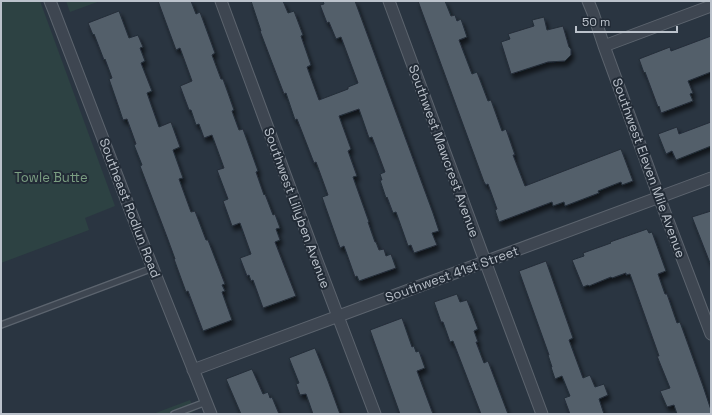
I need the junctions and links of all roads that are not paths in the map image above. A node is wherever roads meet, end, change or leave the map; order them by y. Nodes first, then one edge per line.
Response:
1 (50, 1) edge
2 (221, 1) edge
3 (389, 1) edge
4 (588, 1) edge
5 (711, 6) edge
6 (604, 46) junction
7 (711, 178) edge
8 (659, 197) junction
9 (485, 261) junction
10 (153, 268) junction
11 (338, 316) junction
12 (1, 325) edge
13 (711, 334) edge
14 (193, 370) junction
15 (206, 402) junction
16 (174, 414) edge
17 (211, 414) edge
18 (375, 414) edge
19 (542, 414) edge

1 - 10 street, Southeast Rodlun Road
2 - 11 street, Southwest Lillyben Avenue
3 - 9 street, Southwest Mawcrest Avenue
4 - 6 street, Southwest Eleven Mile Avenue
5 - 6 street
6 - 8 street, Southwest Eleven Mile Avenue
7 - 8 street, Southwest 41st Street
8 - 9 street, Southwest 41st Street
8 - 13 street, Southwest Eleven Mile Avenue
9 - 11 street, Southwest 41st Street
9 - 19 street, Southwest Mawcrest Avenue
10 - 12 lane
10 - 14 street, Southeast Rodlun Road
11 - 14 street, Southwest 41st Street
11 - 18 street, Southwest Lillyben Avenue
14 - 15 street, Southeast Rodlun Road
15 - 16 lane
15 - 17 street, Southeast Rodlun Road

